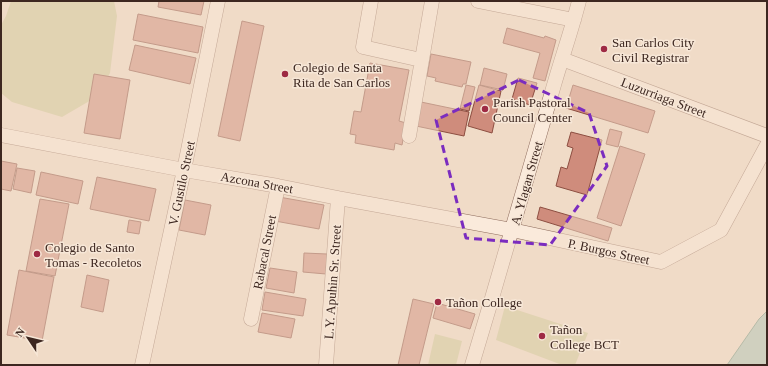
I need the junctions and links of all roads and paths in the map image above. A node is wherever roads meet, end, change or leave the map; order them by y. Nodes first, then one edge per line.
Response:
1 (218, 1) edge
2 (371, 1) edge
3 (432, 1) edge
4 (478, 1) edge
5 (579, 1) edge
6 (574, 20) junction
7 (562, 59) junction
8 (421, 60) junction
9 (1, 135) edge
10 (409, 136) dead end
11 (767, 136) edge
12 (767, 144) edge
13 (184, 170) junction
14 (278, 186) junction
15 (338, 198) junction
16 (512, 230) junction
17 (251, 319) dead end
18 (142, 365) edge
19 (326, 365) edge
20 (472, 365) edge

1 - 13 street, V. Gustilo Street
2 - 8 street
3 - 8 street
4 - 6 street
5 - 6 street, A. Ylagan Street
6 - 7 street, A. Ylagan Street
7 - 11 street, Luzurriaga Street
7 - 16 street, A. Ylagan Street
8 - 10 street
9 - 13 street, Azcona Street
12 - 16 street, P. Burgos Street
13 - 14 street, Azcona Street
13 - 18 street, V. Gustilo Street
14 - 15 street, Azcona Street
14 - 17 street, Rabacal Street
15 - 16 street, Azcona Street
15 - 19 street, L.Y. Apuhin Sr. Street
16 - 20 street, A. Ylagan Street

